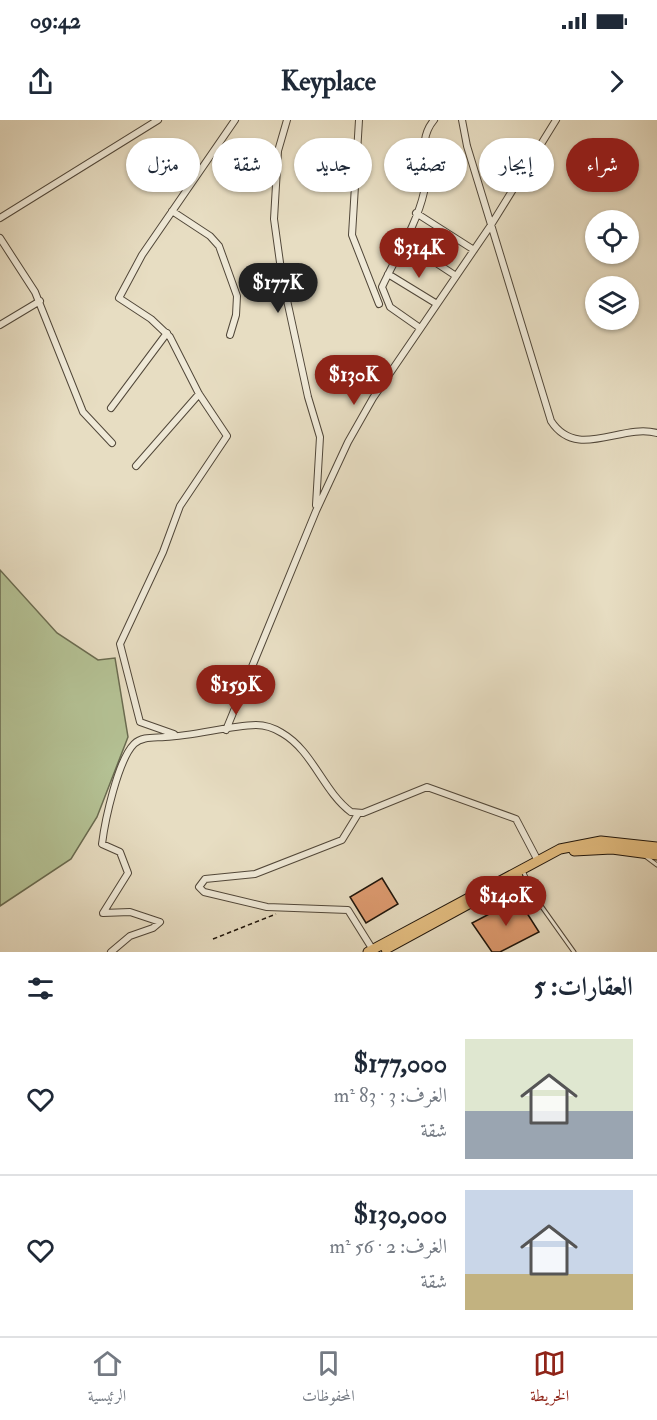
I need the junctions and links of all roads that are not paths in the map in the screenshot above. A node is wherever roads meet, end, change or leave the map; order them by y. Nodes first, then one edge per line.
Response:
1 (158, 120) edge
2 (235, 120) edge
3 (287, 120) edge
4 (359, 120) edge
5 (434, 120) edge
6 (462, 120) edge
7 (556, 120) edge
8 (172, 211) junction
9 (416, 213) junction
10 (0, 218) edge
11 (491, 225) junction
12 (0, 238) edge
13 (403, 242) junction
14 (474, 250) junction
15 (388, 274) junction
16 (456, 276) junction
17 (39, 301) junction
18 (379, 304) dead end
19 (437, 304) junction
20 (0, 325) edge
21 (420, 328) junction
22 (167, 333) junction
23 (230, 335) dead end
24 (199, 394) junction
25 (111, 408) dead end
26 (657, 433) edge
27 (112, 443) dead end
28 (136, 466) dead end
29 (316, 512) junction
30 (226, 730) junction
31 (186, 737) junction
32 (358, 814) junction
33 (657, 847) edge
34 (639, 852) junction
35 (657, 855) edge
36 (537, 859) junction
37 (657, 865) edge
38 (524, 873) junction
39 (374, 951) edge
40 (111, 952) edge
41 (574, 952) edge

1 - 10 street
2 - 8 street
3 - 29 street
4 - 18 street
5 - 9 street
6 - 11 street
7 - 11 street
8 - 22 street
8 - 23 street
9 - 13 street
9 - 14 street
11 - 14 street
11 - 26 street
12 - 17 street
13 - 15 street
13 - 16 street
14 - 16 street
15 - 19 street
15 - 21 street
16 - 19 street
17 - 20 street
17 - 27 street
19 - 21 street
21 - 29 street
22 - 24 street
22 - 25 street
24 - 28 street
24 - 31 street
29 - 30 street
30 - 31 street
30 - 32 street
31 - 40 street
32 - 36 street
32 - 39 street
33 - 36 main road
34 - 35 main road
34 - 37 lane
34 - 38 main road
36 - 39 main road
38 - 39 main road
38 - 41 lane

